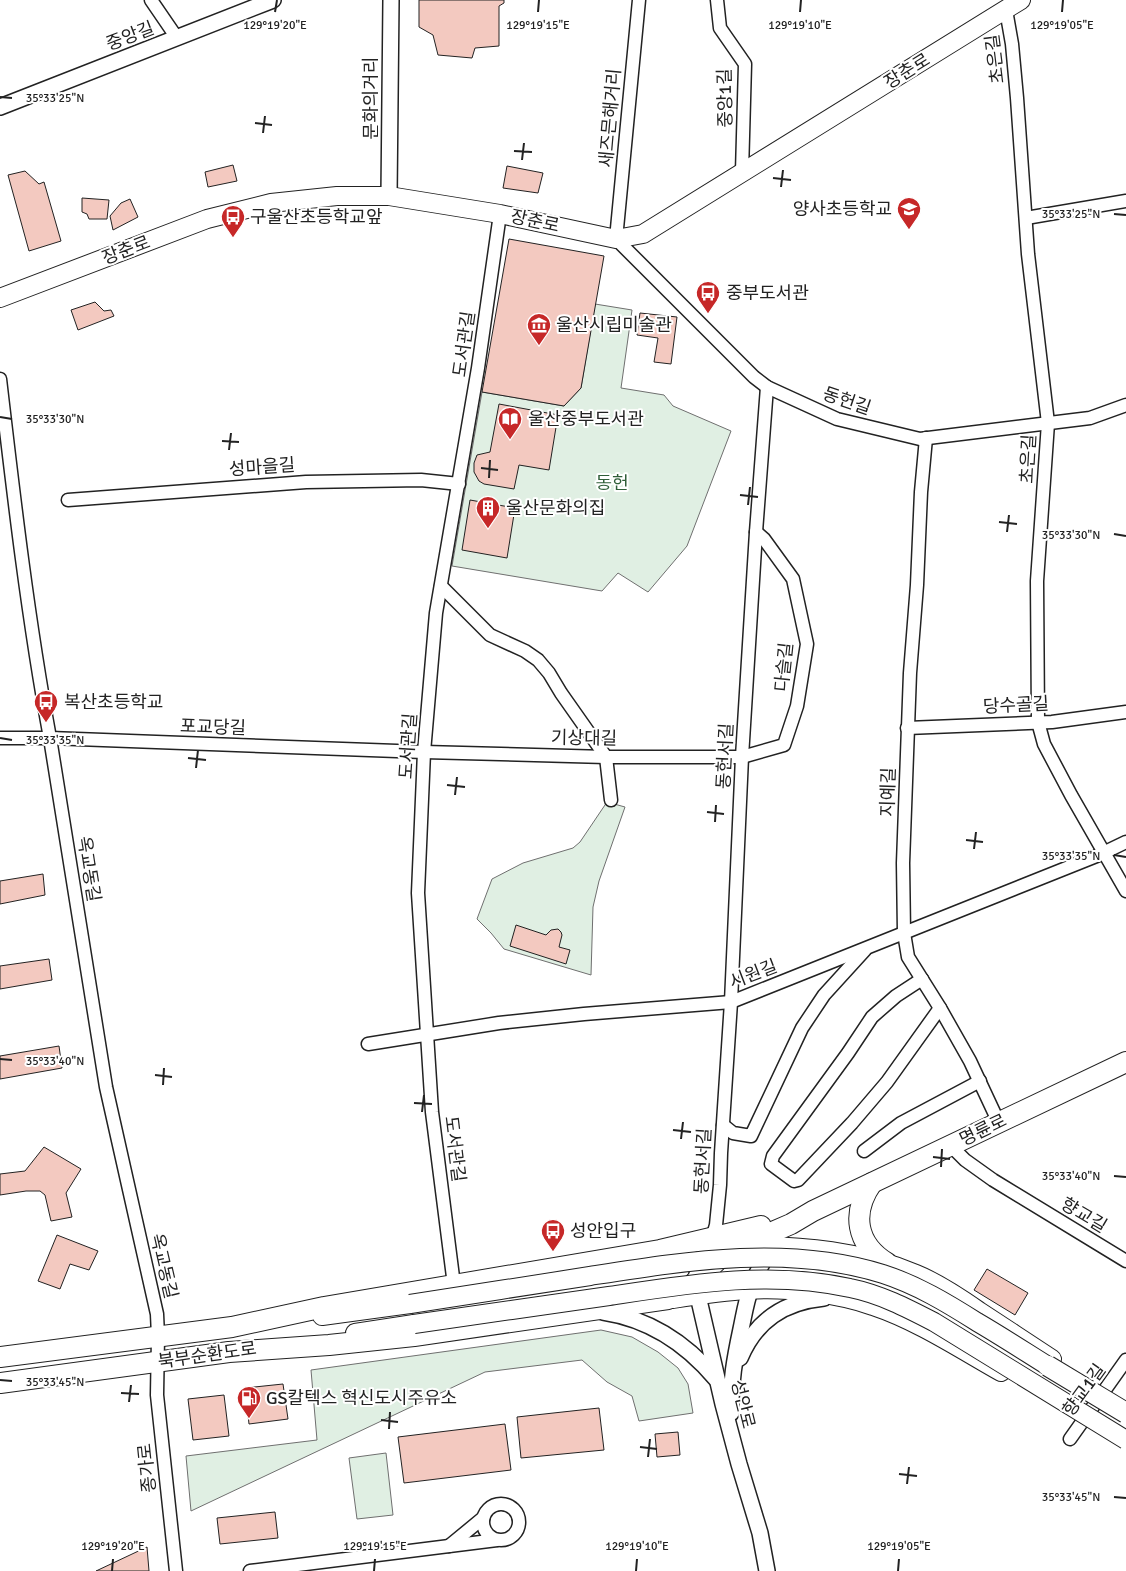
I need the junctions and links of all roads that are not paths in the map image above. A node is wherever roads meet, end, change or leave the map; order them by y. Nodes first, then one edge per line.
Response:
1 (151, 0) edge
2 (273, 0) edge
3 (391, 0) edge
4 (639, 0) edge
5 (717, 0) edge
6 (1022, 0) edge
7 (1006, 10) junction
8 (177, 38) junction
9 (0, 107) edge
10 (742, 172) junction
11 (389, 196) junction
12 (1126, 201) edge
13 (500, 214) junction
14 (1026, 218) junction
15 (616, 239) junction
16 (0, 298) edge
17 (0, 379) edge
18 (767, 386) junction
19 (1126, 405) edge
20 (1048, 423) junction
21 (926, 438) junction
22 (459, 484) junction
23 (68, 500) dead end
24 (756, 532) junction
25 (440, 586) junction
26 (1126, 712) edge
27 (1038, 722) junction
28 (908, 728) junction
29 (0, 738) edge
30 (50, 738) junction
31 (424, 752) junction
32 (606, 757) junction
33 (742, 757) junction
34 (611, 800) dead end
35 (1126, 842) edge
36 (1104, 852) junction
37 (1126, 891) edge
38 (904, 932) junction
39 (866, 948) junction
40 (922, 979) junction
41 (731, 1002) junction
42 (940, 1008) junction
43 (428, 1035) junction
44 (368, 1044) dead end
45 (1126, 1062) edge
46 (980, 1081) junction
47 (999, 1123) junction
48 (723, 1125) junction
49 (950, 1146) junction
50 (864, 1151) dead end
51 (872, 1184) junction
52 (813, 1211) junction
53 (791, 1224) junction
54 (736, 1238) junction
55 (711, 1242) junction
56 (772, 1246) junction
57 (660, 1250) junction
58 (1126, 1261) edge
59 (887, 1263) junction
60 (454, 1285) junction
61 (697, 1289) junction
62 (750, 1289) junction
63 (848, 1299) junction
64 (591, 1310) junction
65 (232, 1327) junction
66 (158, 1336) junction
67 (236, 1351) junction
68 (0, 1357) edge
69 (1126, 1360) edge
70 (157, 1362) junction
71 (1050, 1362) junction
72 (0, 1383) edge
73 (725, 1384) junction
74 (1034, 1387) junction
75 (1126, 1411) edge
76 (1070, 1439) dead end
77 (1126, 1442) edge
78 (483, 1518) junction
79 (498, 1540) junction
80 (448, 1546) junction
81 (176, 1571) edge
82 (250, 1571) edge
83 (767, 1571) edge

1 - 8 street
2 - 8 street, 중앙길
3 - 11 street, 문화의거리
4 - 15 street, 새즈믄해거리
5 - 10 street, 중앙1길
6 - 7 main road, 장춘로
7 - 10 main road, 장춘로
7 - 14 street, 초은길
8 - 9 street, 중앙길
10 - 15 main road, 장춘로
11 - 13 main road, 장춘로
11 - 16 main road, 장춘로
12 - 14 street
13 - 15 main road, 장춘로
13 - 22 street, 도서관길
14 - 20 street, 초은길
15 - 18 street, 동헌길
17 - 30 street, 옥교동길
18 - 21 street, 동헌길
18 - 24 street, 동헌서길
19 - 20 street, 동헌길
20 - 21 street, 동헌길
20 - 27 street, 초은길
21 - 28 street, 지예길
22 - 23 street, 성마을길
22 - 25 street, 도서관길
24 - 33 street, 동헌서길
24 - 33 street, 다슬길
25 - 31 street, 도서관길
25 - 32 street
26 - 27 street, 당수골길
27 - 28 street, 당수골길
27 - 36 street, 초은길
28 - 38 street, 지예길
29 - 30 street, 포교당길
30 - 31 street, 포교당길
30 - 66 street, 옥교동길
31 - 32 street, 기상대길
31 - 43 street, 도서관길
32 - 33 street, 기상대길
32 - 34 street
33 - 41 street, 동헌서길
35 - 36 street, 시원길
36 - 37 street, 초은길
36 - 38 street, 시원길
38 - 39 street, 시원길
38 - 40 street, 지예길
39 - 41 street, 시원길
39 - 48 street
40 - 42 street, 지예길
40 - 42 street
41 - 43 street, 시원길
41 - 48 street, 동헌서길
42 - 46 street, 지예길
43 - 44 street, 시원길
43 - 60 street, 도서관길
45 - 47 main road, 명륜로
46 - 47 street, 지예길
46 - 50 street
47 - 49 main road, 명륜로
48 - 55 street, 동헌서길
49 - 51 main road, 명륜로
49 - 58 street, 향교길
51 - 52 main road, 명륜로
51 - 59 main road
52 - 53 main road
52 - 54 main road
53 - 54 main road
53 - 56 street
54 - 55 main road
54 - 56 main road
54 - 61 main road
55 - 57 main road
55 - 61 street, 성안로
56 - 59 main road
56 - 62 street
57 - 60 main road
57 - 61 street
59 - 71 main road
60 - 65 main road
61 - 62 main road
61 - 64 main road
61 - 73 street, 성안로
62 - 63 main road
62 - 73 street
63 - 73 street
63 - 74 main road
64 - 67 main road
64 - 73 street
65 - 66 main road, 북부순환도로
65 - 71 main road, 북부순환도로, bridge
66 - 68 main road, 북부순환도로
66 - 70 street, 옥교동길
67 - 70 main road, 북부순환도로
67 - 74 main road, 북부순환도로, bridge
69 - 76 street, 향교1길
70 - 72 main road, 북부순환도로
70 - 81 street, 종가로
71 - 75 main road, bridge
73 - 83 street, 성안로
74 - 77 main road, bridge
78 - 79 street
78 - 79 street
78 - 80 street
79 - 80 street
80 - 82 street

